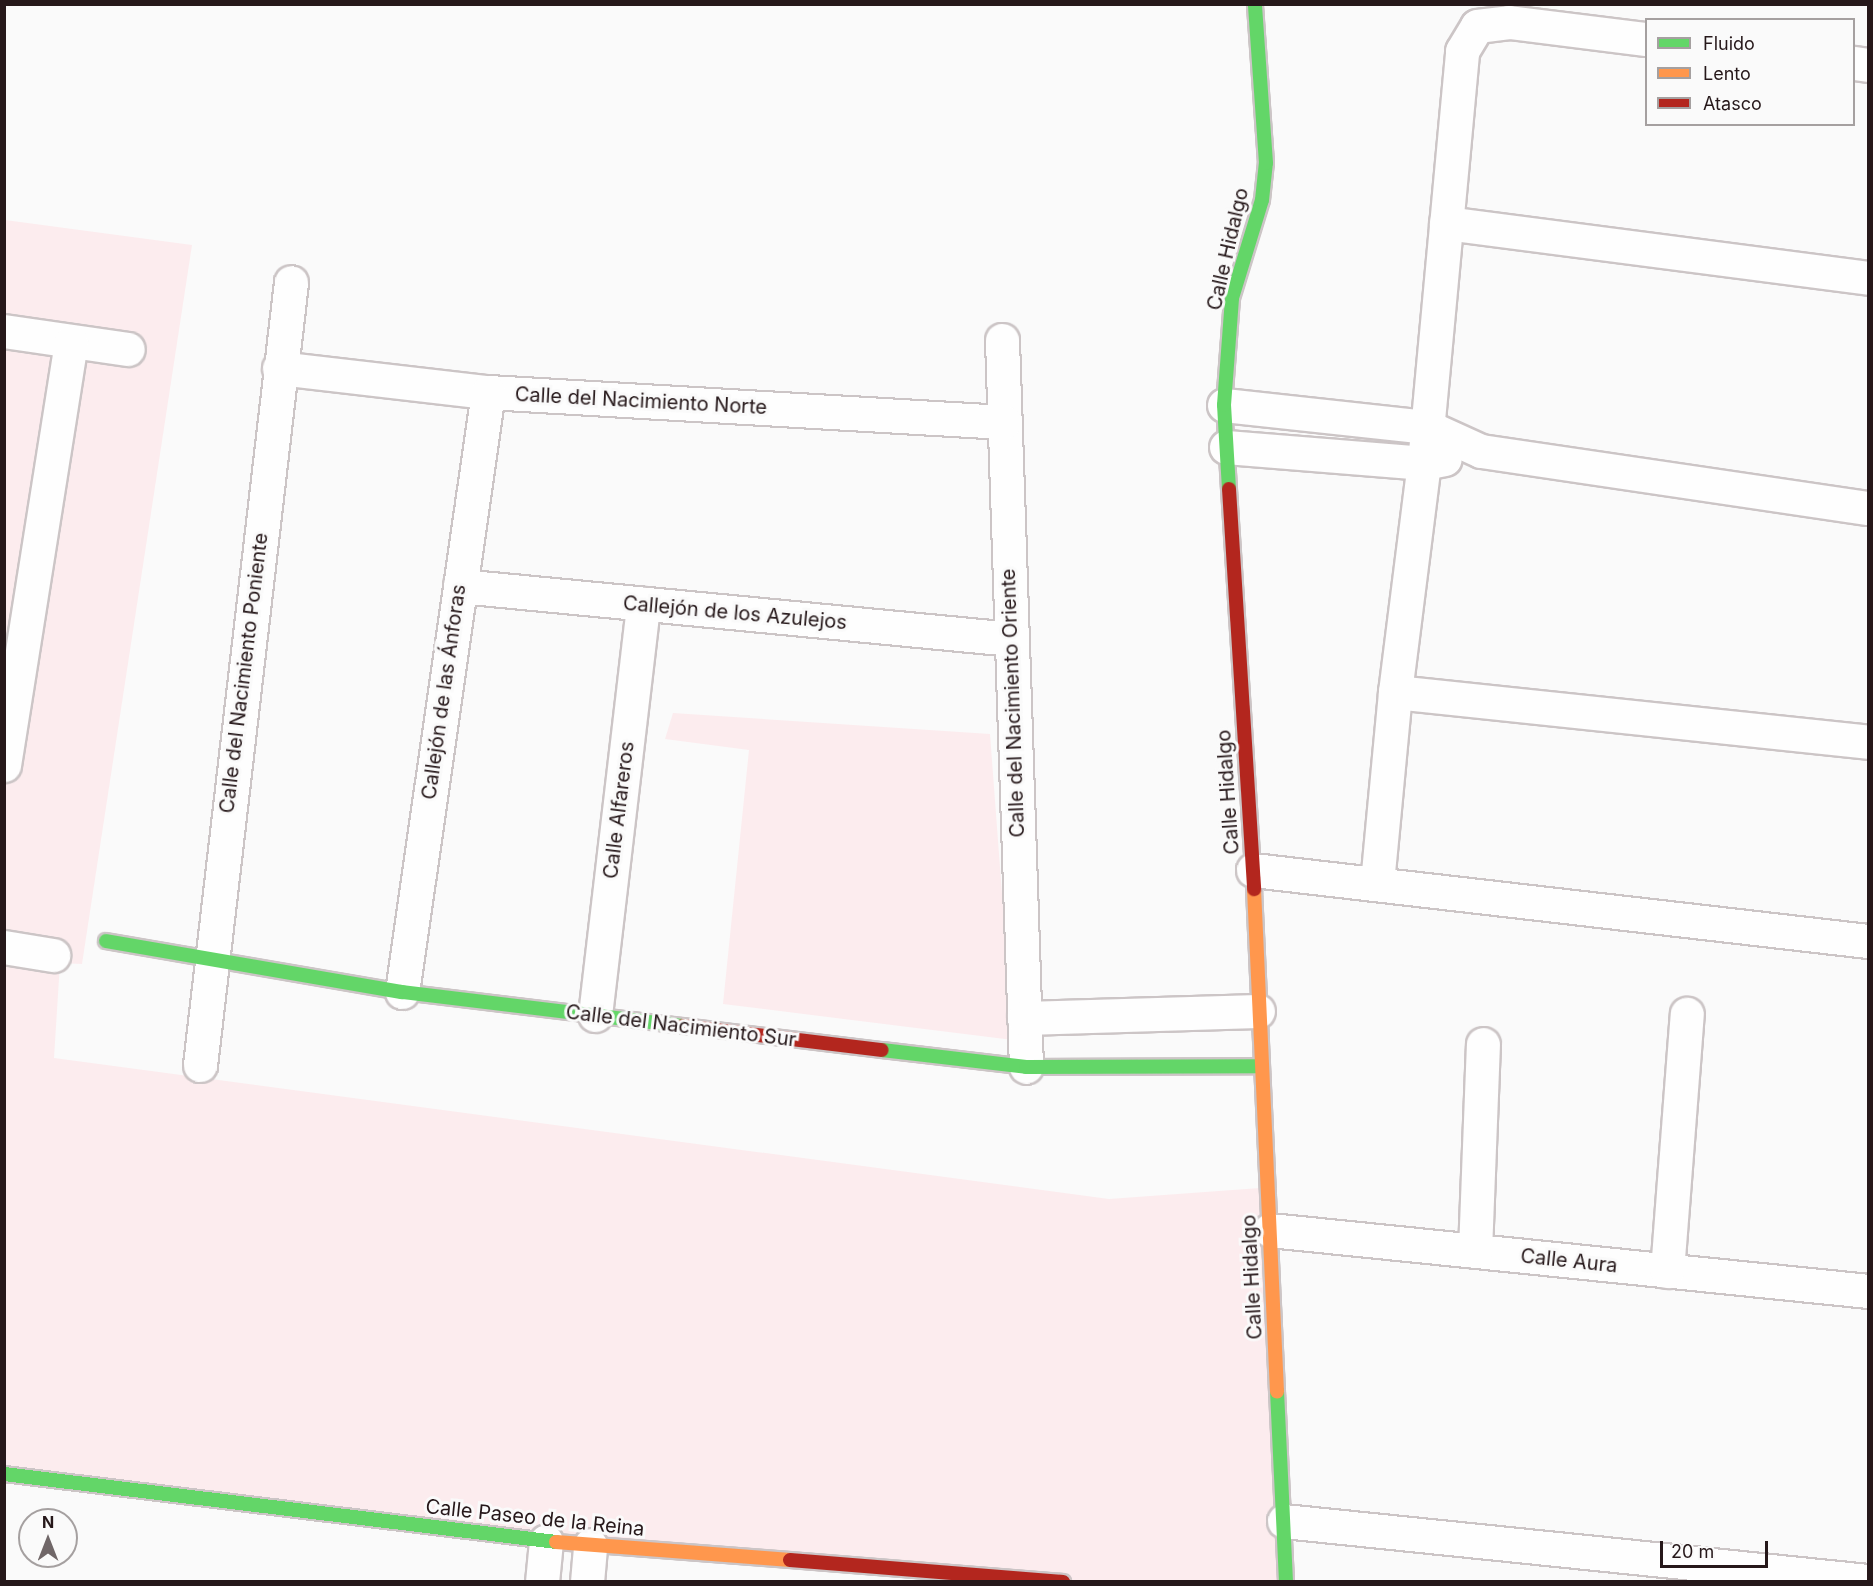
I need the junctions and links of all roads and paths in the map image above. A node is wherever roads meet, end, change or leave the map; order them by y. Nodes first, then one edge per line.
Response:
1 (1255, 4) edge
2 (1645, 39) edge
3 (1446, 223) junction
4 (1869, 278) edge
5 (291, 282) dead end
6 (4, 332) edge
7 (1002, 340) dead end
8 (70, 342) junction
9 (128, 349) dead end
10 (279, 368) junction
11 (488, 392) junction
12 (1224, 405) junction
13 (1004, 422) junction
14 (1428, 427) junction
15 (1226, 447) junction
16 (1481, 451) junction
17 (1424, 464) junction
18 (1869, 508) edge
19 (460, 586) junction
20 (643, 604) junction
21 (1011, 639) junction
22 (1395, 692) junction
23 (1869, 742) edge
24 (6, 745) edge
25 (1253, 870) junction
26 (1377, 883) junction
27 (106, 941) dead end
28 (1869, 941) edge
29 (4, 947) edge
30 (53, 955) dead end
31 (211, 960) junction
32 (402, 992) junction
33 (1258, 1011) junction
34 (1687, 1014) dead end
35 (595, 1016) junction
36 (1024, 1018) junction
37 (1483, 1044) dead end
38 (200, 1065) dead end
39 (1261, 1066) junction
40 (1026, 1067) junction
41 (1270, 1230) junction
42 (1475, 1251) junction
43 (1667, 1271) junction
44 (1869, 1292) edge
45 (4, 1474) edge
46 (1284, 1521) junction
47 (546, 1541) junction
48 (590, 1545) junction
49 (542, 1581) edge
50 (587, 1581) edge
51 (1064, 1581) edge
52 (1286, 1581) edge
53 (1869, 1581) edge

1 - 12 street, Calle Hidalgo
2 - 3 street
3 - 4 street
3 - 14 street
5 - 10 street, Calle del Nacimiento Poniente
6 - 8 street
7 - 13 street, Calle del Nacimiento Oriente
8 - 9 street
8 - 24 street
10 - 11 street, Calle del Nacimiento Norte
10 - 31 street, Calle del Nacimiento Poniente
11 - 13 street, Calle del Nacimiento Norte
11 - 19 street, Callejón de las Ánforas
12 - 14 street
12 - 15 street, Calle Hidalgo
13 - 21 street, Calle del Nacimiento Oriente
14 - 16 street
14 - 17 street
15 - 17 street
15 - 25 street, Calle Hidalgo
16 - 17 street
16 - 18 street
17 - 22 street
19 - 20 street, Callejón de los Azulejos
19 - 32 street, Callejón de las Ánforas
20 - 21 street, Callejón de los Azulejos
20 - 35 street, Calle Alfareros
21 - 36 street, Calle del Nacimiento Oriente
22 - 23 street
22 - 26 street
25 - 26 street
25 - 33 street, Calle Hidalgo
26 - 28 street
27 - 31 street, Calle del Nacimiento Sur
29 - 30 street
31 - 32 street, Calle del Nacimiento Sur
31 - 38 street, Calle del Nacimiento Poniente
32 - 35 street, Calle del Nacimiento Sur
33 - 36 street
33 - 39 street, Calle Hidalgo
34 - 43 street
35 - 40 street, Calle del Nacimiento Sur
36 - 40 street, Calle del Nacimiento Oriente
37 - 42 street
39 - 40 street, Calle del Nacimiento Sur
39 - 41 street, Calle Hidalgo
41 - 42 street, Calle Aura
41 - 46 street, Calle Hidalgo
42 - 43 street, Calle Aura
43 - 44 street, Calle Aura
45 - 47 street, Calle Paseo de la Reina
46 - 52 street, Calle Hidalgo
46 - 53 street
47 - 48 street, Calle Paseo de la Reina
47 - 49 street
48 - 50 street
48 - 51 street, Calle Paseo de la Reina

